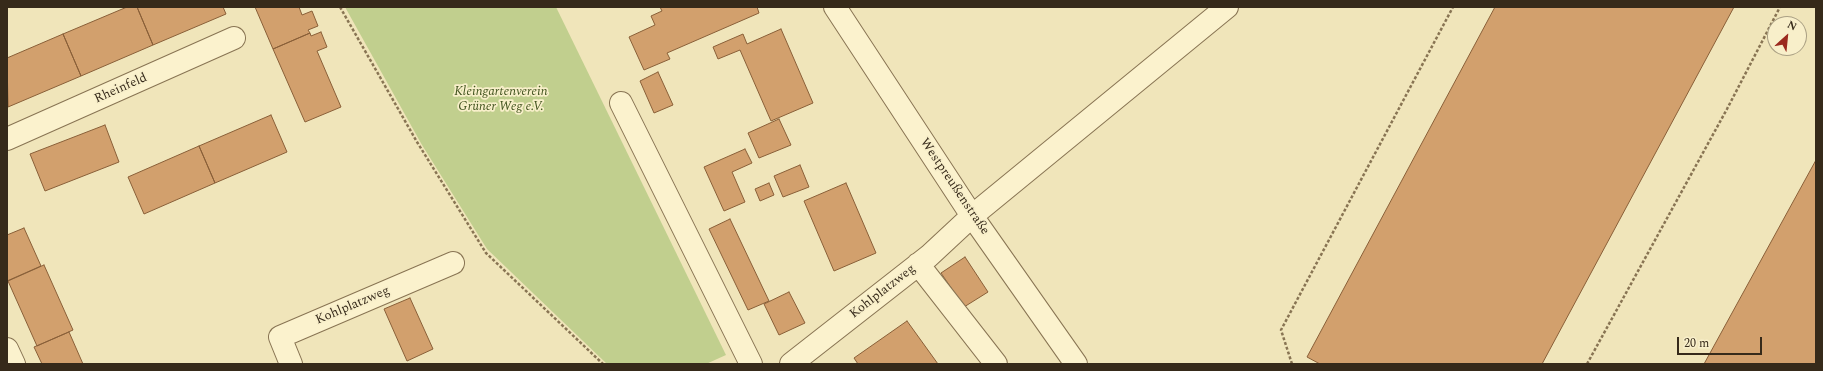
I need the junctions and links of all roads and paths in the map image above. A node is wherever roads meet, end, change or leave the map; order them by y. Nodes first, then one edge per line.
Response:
1 (340, 7) edge
2 (835, 7) edge
3 (1227, 7) edge
4 (1453, 7) edge
5 (1780, 7) edge
6 (234, 38) dead end
7 (621, 103) dead end
8 (7, 139) edge
9 (972, 216) junction
10 (453, 263) dead end
11 (918, 264) junction
12 (7, 349) edge
13 (14, 364) edge
14 (291, 364) edge
15 (603, 364) edge
16 (751, 364) edge
17 (791, 364) edge
18 (996, 364) edge
19 (1075, 364) edge
20 (1292, 364) edge
21 (1587, 364) edge

1 - 15 path
2 - 9 street, Westpreußenstraße
3 - 9 street, Kohlplatzweg
4 - 20 path
5 - 21 path
6 - 8 street, Rheinfeld
7 - 16 street
9 - 11 street, Kohlplatzweg
9 - 19 street, Westpreußenstraße
10 - 14 street, Kohlplatzweg
11 - 17 street, Kohlplatzweg
11 - 18 street
12 - 13 street

